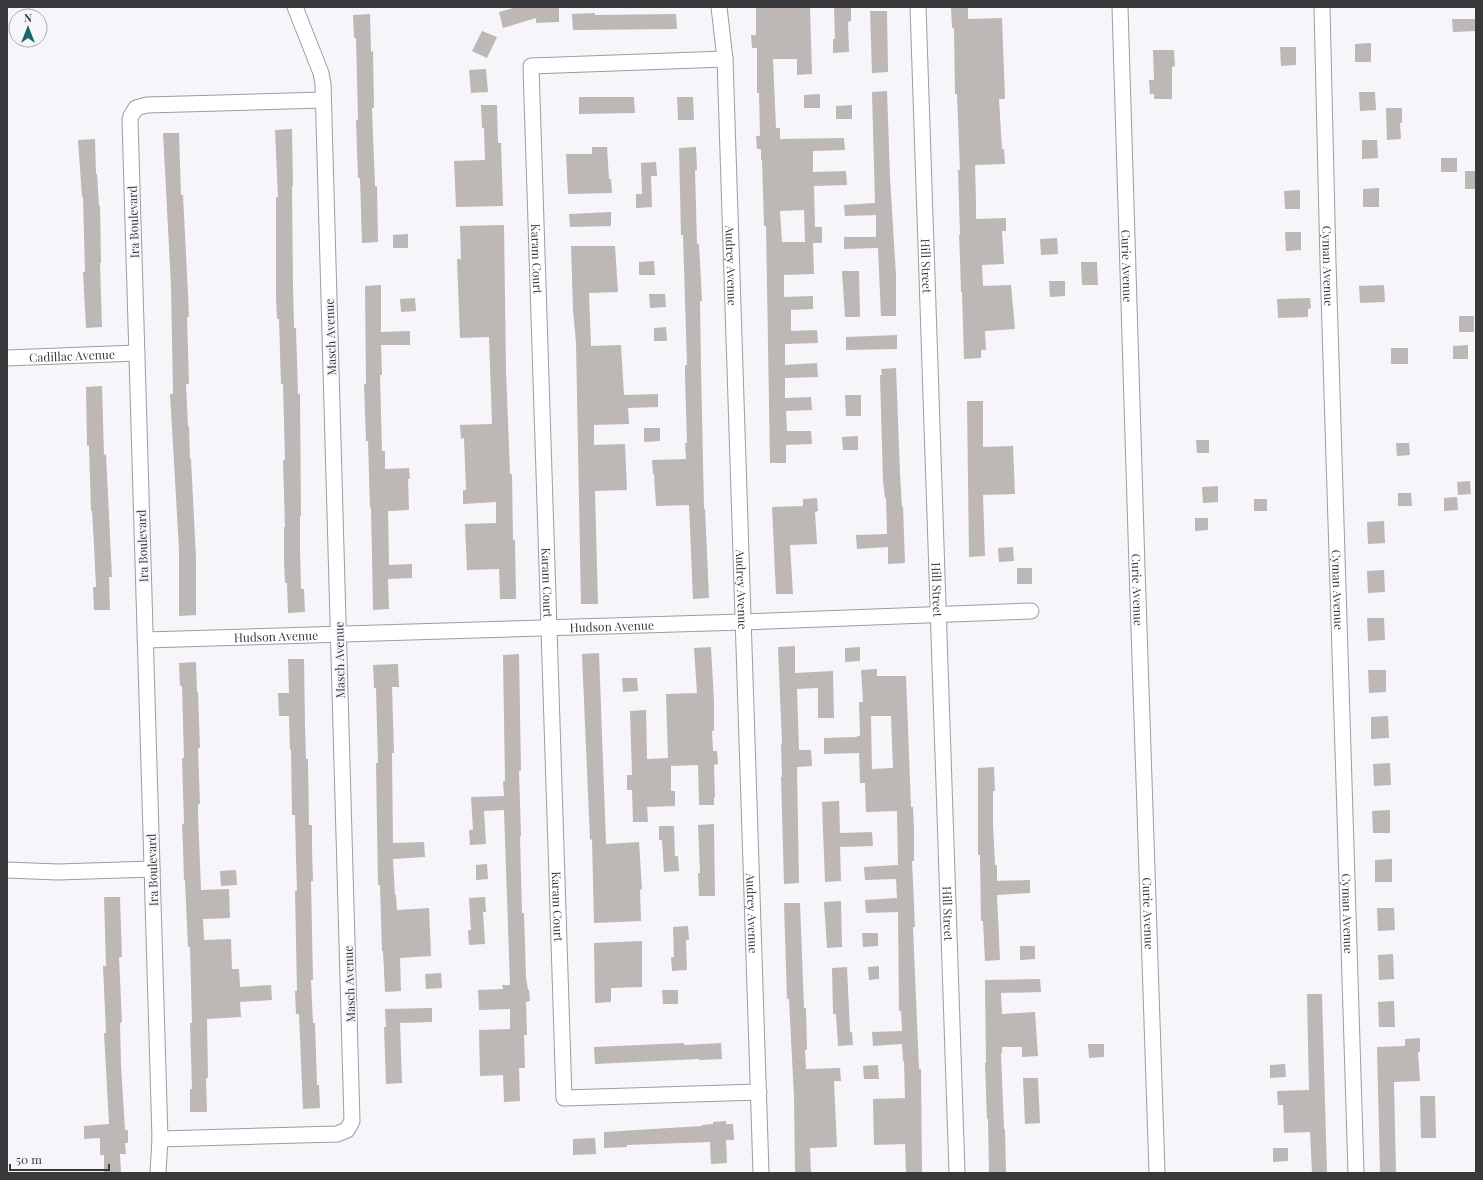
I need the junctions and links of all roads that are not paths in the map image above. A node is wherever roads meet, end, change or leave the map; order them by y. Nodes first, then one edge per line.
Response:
1 (295, 7) edge
2 (719, 7) edge
3 (918, 7) edge
4 (1120, 7) edge
5 (1322, 7) edge
6 (725, 59) junction
7 (323, 100) junction
8 (137, 353) junction
9 (7, 358) edge
10 (1031, 611) dead end
11 (938, 615) junction
12 (743, 622) junction
13 (549, 628) junction
14 (338, 634) junction
15 (145, 640) junction
16 (152, 869) junction
17 (7, 870) edge
18 (759, 1092) junction
19 (160, 1139) junction
20 (158, 1173) edge
21 (761, 1173) edge
22 (957, 1173) edge
23 (1157, 1173) edge
24 (1356, 1173) edge

1 - 7 street, Masch Avenue
2 - 6 street, Audrey Avenue
3 - 11 street, Hill Street
4 - 23 street, Curie Avenue
5 - 24 street, Cyman Avenue
6 - 12 street, Audrey Avenue
6 - 13 street, Karam Court
7 - 8 street, Ira Boulevard
7 - 14 street, Masch Avenue
8 - 9 street, Cadillac Avenue
8 - 15 street, Ira Boulevard
10 - 11 street, Hudson Avenue
11 - 12 street, Hudson Avenue
11 - 22 street, Hill Street
12 - 13 street, Hudson Avenue
12 - 18 street, Audrey Avenue
13 - 14 street, Hudson Avenue
13 - 18 street, Karam Court
14 - 15 street, Hudson Avenue
14 - 19 street, Masch Avenue
15 - 16 street, Ira Boulevard
16 - 17 street
16 - 19 street, Ira Boulevard
18 - 21 street, Audrey Avenue
19 - 20 street, Ira Boulevard

